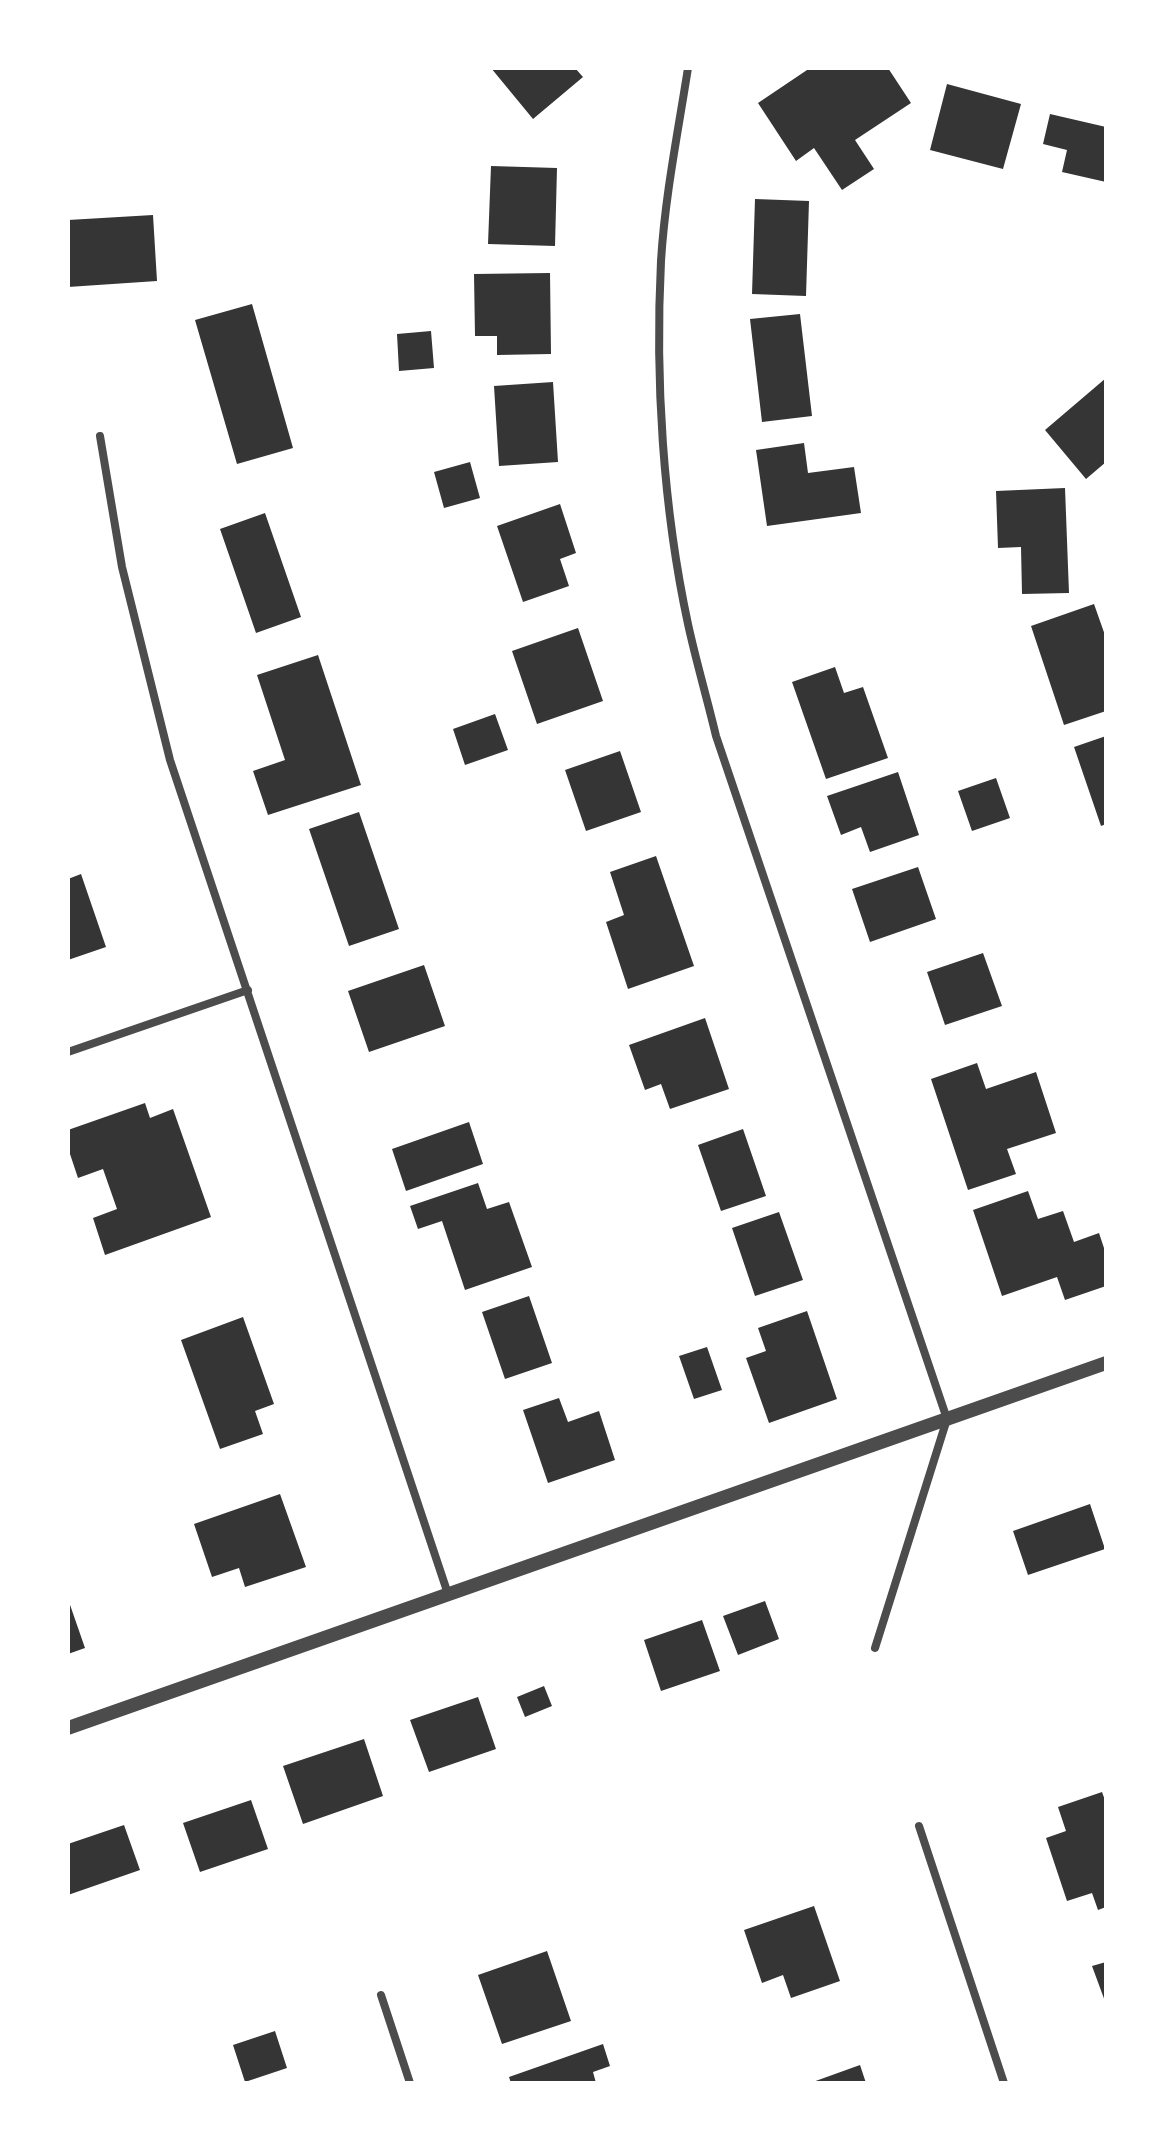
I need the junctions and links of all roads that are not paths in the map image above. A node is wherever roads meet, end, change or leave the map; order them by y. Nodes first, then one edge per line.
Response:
1 (688, 68) edge
2 (100, 436) dead end
3 (248, 990) junction
4 (68, 1052) edge
5 (1106, 1363) edge
6 (947, 1419) junction
7 (448, 1594) junction
8 (875, 1648) dead end
9 (68, 1728) edge
10 (919, 1826) dead end
11 (381, 1995) dead end
12 (410, 2083) edge
13 (1004, 2083) edge

1 - 6 street
2 - 3 street
3 - 4 street
3 - 7 street
5 - 6 street
6 - 7 street
6 - 8 street
7 - 9 street
10 - 13 street
11 - 12 street

